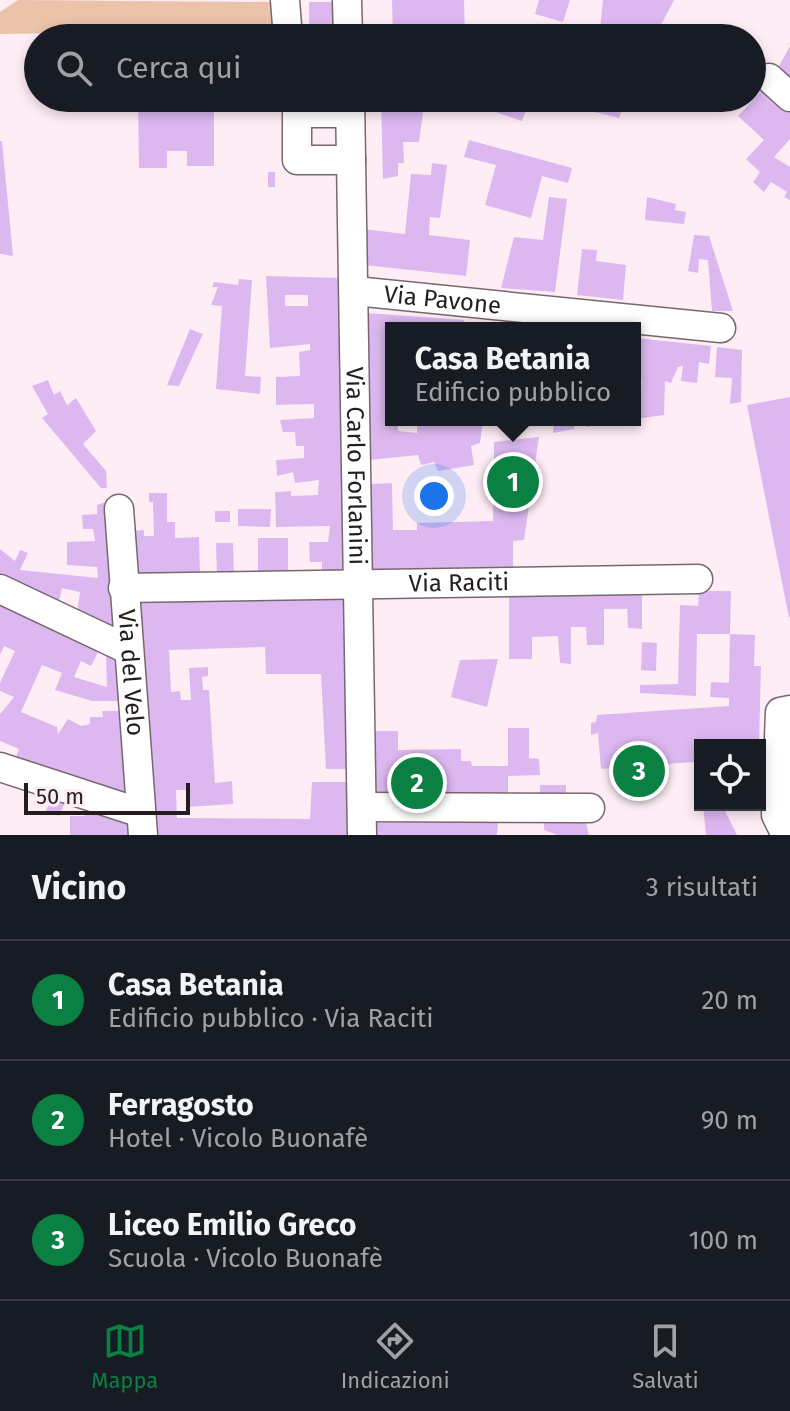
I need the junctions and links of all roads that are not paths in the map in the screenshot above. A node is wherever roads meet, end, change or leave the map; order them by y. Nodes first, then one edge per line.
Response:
1 (285, 0) edge
2 (347, 0) edge
3 (287, 24) edge
4 (348, 24) edge
5 (769, 78) dead end
6 (790, 97) edge
7 (297, 112) edge
8 (350, 112) edge
9 (351, 160) junction
10 (355, 291) junction
11 (721, 328) dead end
12 (119, 509) dead end
13 (698, 579) dead end
14 (360, 584) junction
15 (123, 588) junction
16 (0, 589) edge
17 (127, 649) junction
18 (790, 710) edge
19 (0, 767) edge
20 (590, 808) dead end
21 (362, 821) edge
22 (142, 824) edge
23 (786, 835) edge

1 - 3 street
2 - 4 street
5 - 6 street
7 - 9 street
8 - 9 street, Via Carlo Forlanini
9 - 10 street, Via Carlo Forlanini
10 - 11 street, Via Pavone
10 - 14 street, Via Carlo Forlanini
12 - 15 street, Via del Velo
13 - 14 street, Via Raciti
14 - 15 street, Via Raciti
14 - 21 street, Via Carlo Forlanini
15 - 17 street, Via del Velo
16 - 17 street
17 - 22 street, Via del Velo
18 - 23 street
19 - 22 street
20 - 21 street

